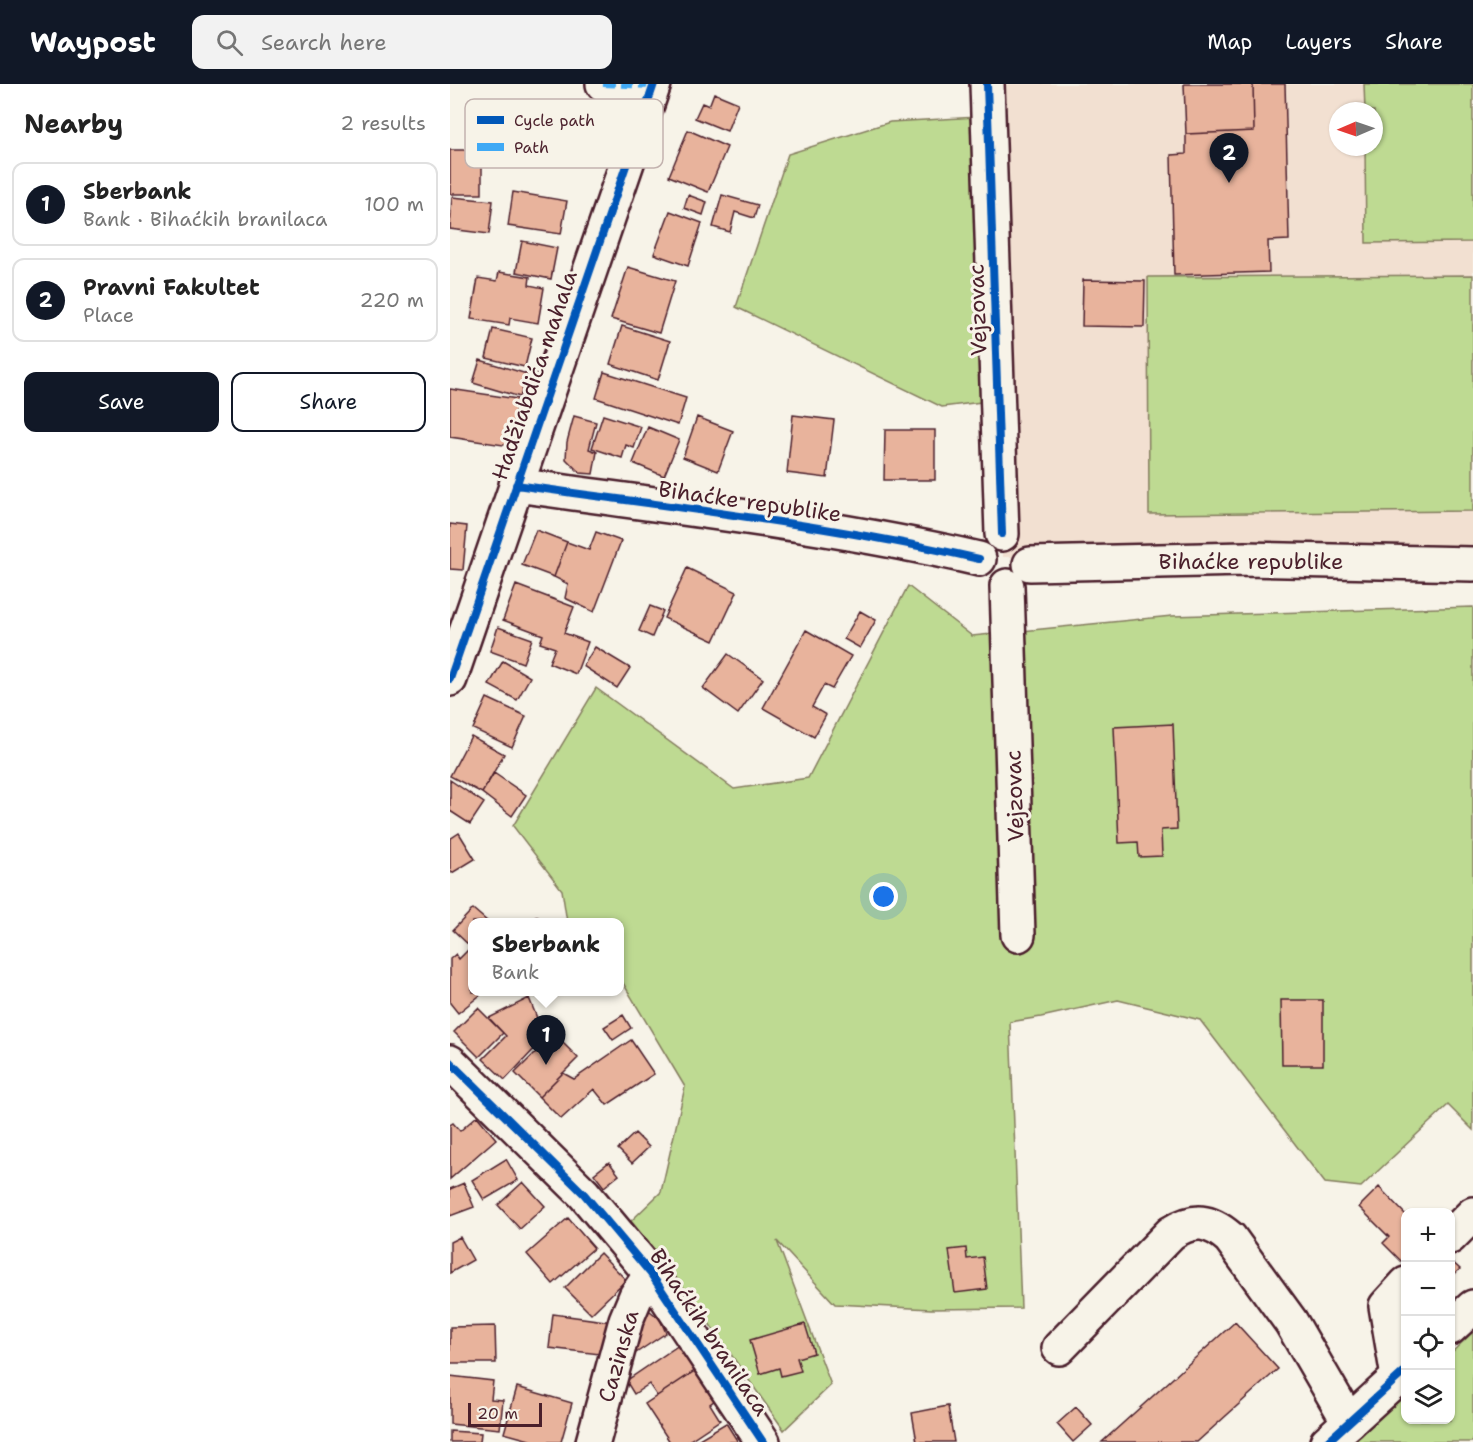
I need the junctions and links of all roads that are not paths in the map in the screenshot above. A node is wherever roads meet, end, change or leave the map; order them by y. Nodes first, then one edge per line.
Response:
1 (603, 84) edge
2 (987, 84) edge
3 (654, 85) edge
4 (625, 168) edge
5 (516, 485) junction
6 (1002, 534) junction
7 (979, 559) junction
8 (1473, 564) edge
9 (1018, 575) junction
10 (450, 679) edge
11 (1018, 935) dead end
12 (450, 1062) edge
13 (1473, 1214) edge
14 (1455, 1232) edge
15 (651, 1274) junction
16 (1401, 1289) edge
17 (1473, 1307) edge
18 (1455, 1323) edge
19 (1059, 1348) dead end
20 (1401, 1370) edge
21 (1401, 1374) edge
22 (1338, 1432) edge
23 (593, 1442) edge
24 (763, 1442) edge

1 - 3 street
2 - 6 street, Vejzovac
4 - 5 street, Hadžiabdića mahala
5 - 7 street, Bihaćke republike
5 - 10 street, Hadžiabdića mahala
6 - 7 street
6 - 9 street
7 - 9 street
8 - 9 street, Bihaćke republike
9 - 11 street, Vejzovac
12 - 15 street, Bihaćkih branilaca
13 - 14 street
15 - 23 street, Cazinska
15 - 24 street, Bihaćkih branilaca
16 - 20 street
17 - 18 street
19 - 22 street
21 - 22 street

